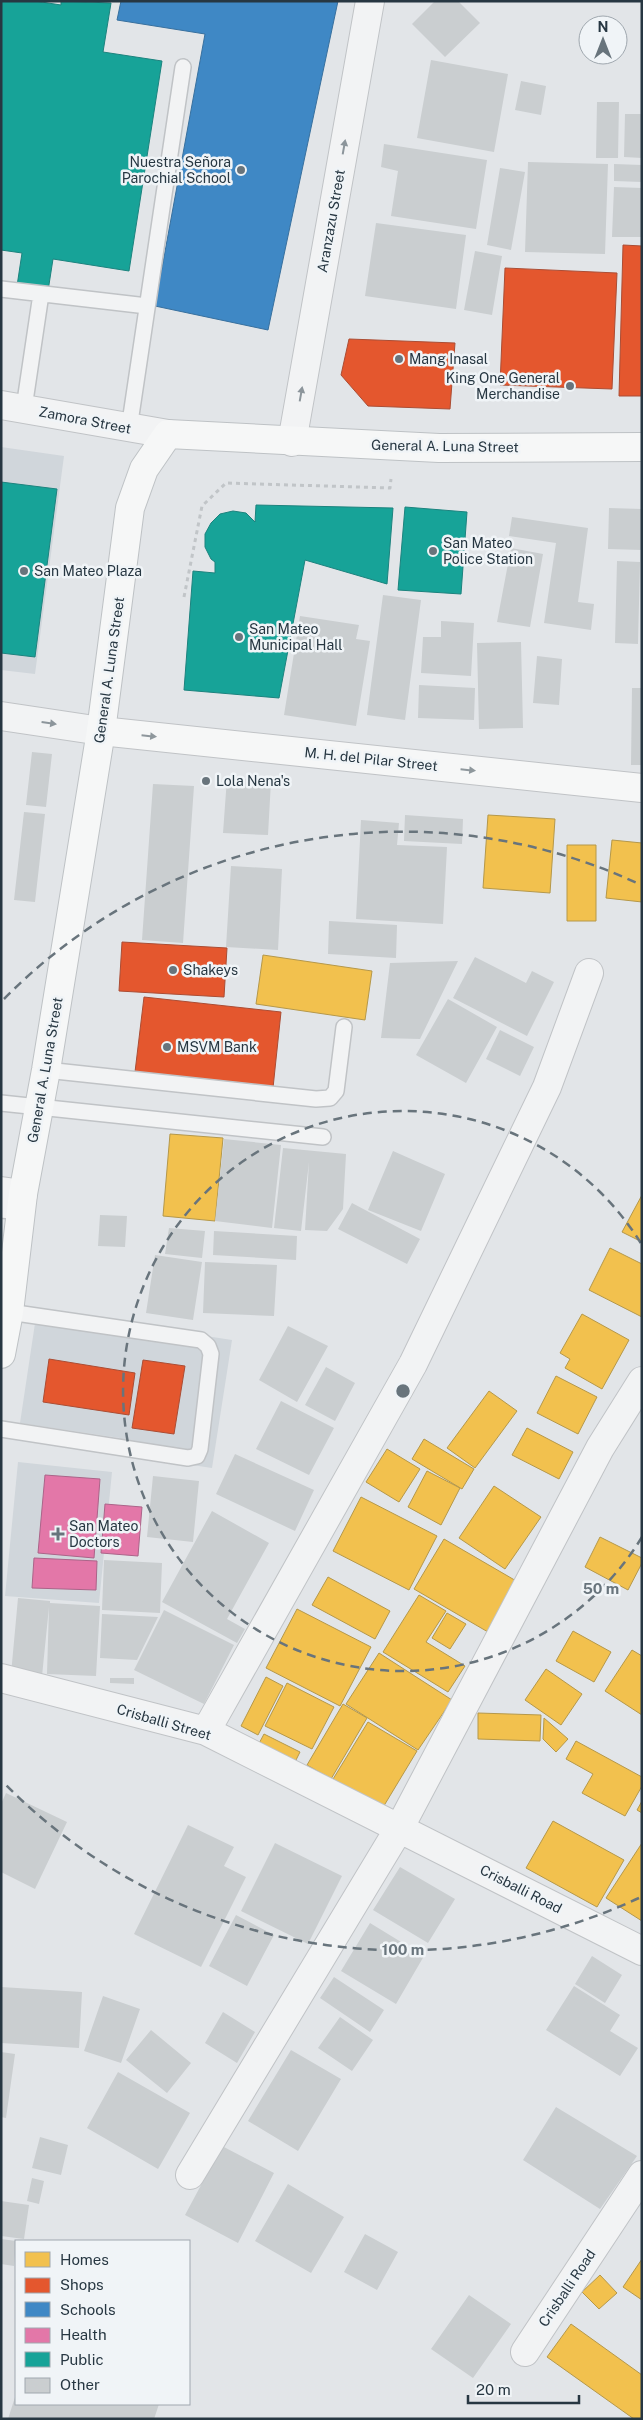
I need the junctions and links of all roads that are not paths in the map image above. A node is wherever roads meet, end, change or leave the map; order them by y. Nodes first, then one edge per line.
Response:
1 (370, 1) edge
2 (183, 66) dead end
3 (1, 289) edge
4 (41, 294) junction
5 (147, 306) junction
6 (13, 407) edge
7 (129, 429) junction
8 (168, 434) junction
9 (292, 442) junction
10 (642, 446) edge
11 (1, 716) edge
12 (101, 731) junction
13 (642, 788) edge
14 (589, 973) dead end
15 (344, 1027) dead end
16 (46, 1070) junction
17 (1, 1103) edge
18 (40, 1107) junction
19 (323, 1137) dead end
20 (12, 1202) edge
21 (5, 1321) edge
22 (1, 1354) edge
23 (642, 1381) edge
24 (1, 1429) edge
25 (1, 1678) edge
26 (206, 1731) junction
27 (400, 1827) junction
28 (642, 1951) edge
29 (190, 2174) dead end
30 (642, 2175) edge
31 (524, 2352) dead end

9 -> 1 street, Aranzazu Street
2 - 5 lane
3 - 4 lane
4 - 5 lane
4 - 6 lane
5 - 7 lane
6 - 7 street, Zamora Street
7 - 8 street, Zamora Street
8 - 9 main road, General A. Luna Street
8 - 12 main road, General A. Luna Street
9 - 10 main road, General A. Luna Street
11 -> 12 street
12 -> 13 main road, M. H. del Pilar Street
12 - 16 main road, General A. Luna Street
14 - 26 street
15 - 16 lane
16 - 18 main road, General A. Luna Street
17 - 18 lane
18 - 19 lane
18 - 20 main road, General A. Luna Street
20 - 21 main road, General A. Luna Street
21 - 22 main road, General A. Luna Street
21 - 24 lane
23 - 27 street
25 - 26 street, Crisballi Street
26 - 27 street, Crisballi Street
27 - 28 street, Crisballi Road
27 - 29 street
30 - 31 street, Crisballi Road

